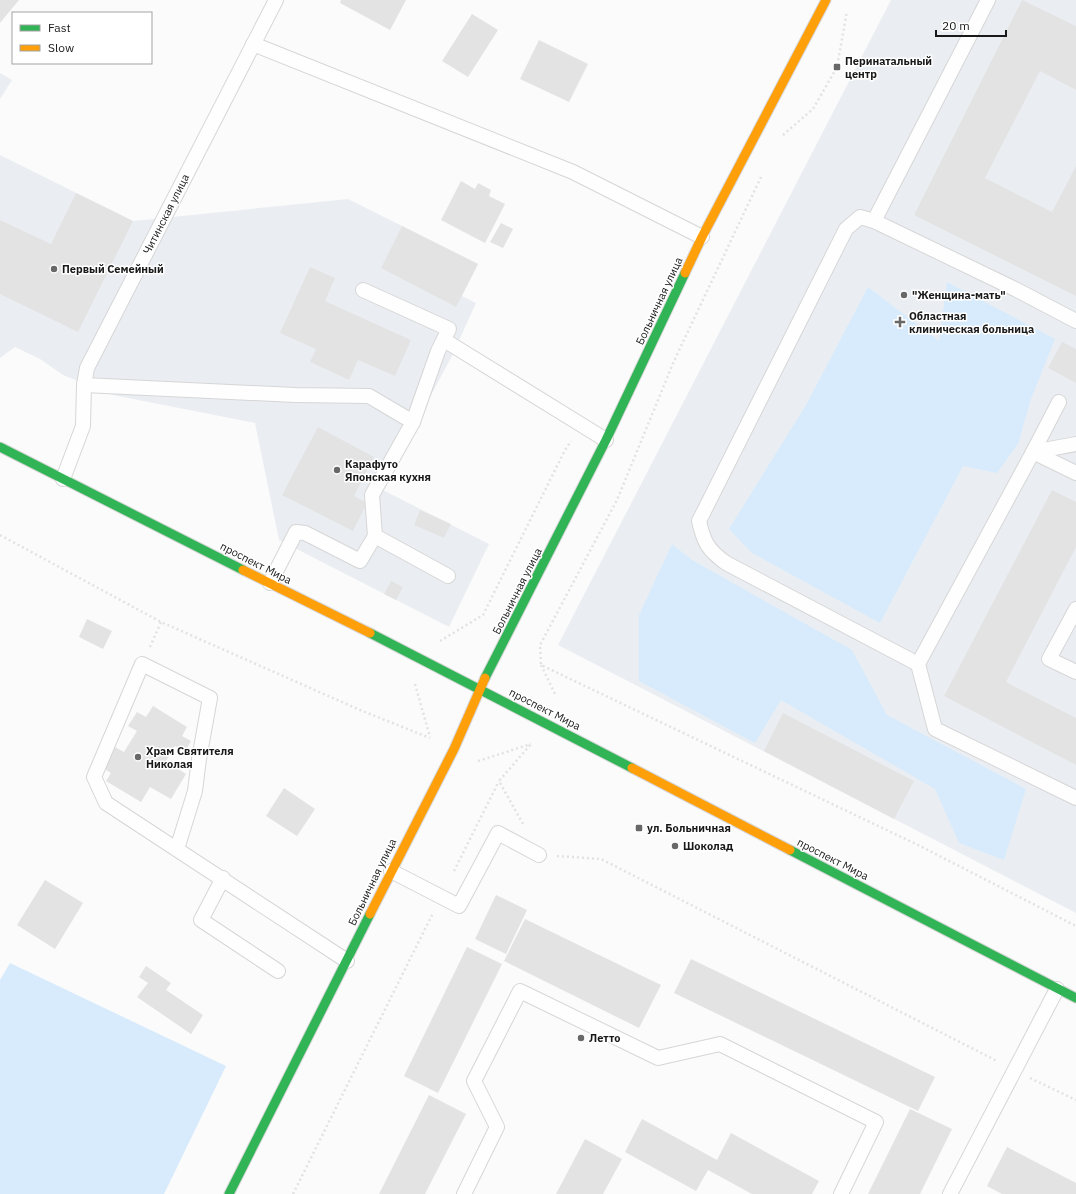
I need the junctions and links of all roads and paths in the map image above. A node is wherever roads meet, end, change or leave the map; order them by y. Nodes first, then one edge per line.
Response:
1 (276, 0) edge
2 (826, 0) edge
3 (988, 0) edge
4 (848, 7) dead end
5 (253, 44) junction
6 (780, 137) dead end
7 (763, 173) dead end
8 (874, 221) junction
9 (702, 237) junction
10 (363, 290) dead end
11 (1076, 321) edge
12 (444, 340) junction
13 (84, 385) junction
14 (1059, 402) dead end
15 (413, 422) junction
16 (606, 440) junction
17 (1076, 444) edge
18 (0, 447) edge
19 (1033, 452) junction
20 (1076, 473) edge
21 (63, 478) junction
22 (0, 535) edge
23 (375, 536) junction
24 (448, 576) dead end
25 (270, 583) junction
26 (1076, 608) edge
27 (483, 615) dead end
28 (161, 622) junction
29 (440, 641) dead end
30 (142, 664) junction
31 (918, 664) junction
32 (541, 665) junction
33 (1076, 672) edge
34 (415, 684) dead end
35 (480, 689) junction
36 (556, 696) dead end
37 (478, 761) dead end
38 (500, 780) junction
39 (1076, 798) edge
40 (524, 828) dead end
41 (177, 849) junction
42 (539, 855) joint
43 (391, 871) junction
44 (223, 878) junction
45 (441, 897) junction
46 (1076, 926) edge
47 (347, 961) junction
48 (278, 971) dead end
49 (1057, 989) junction
50 (1076, 998) edge
51 (1014, 1070) junction
52 (1076, 1100) edge
53 (229, 1194) edge
54 (293, 1194) edge
55 (464, 1194) edge
56 (841, 1194) edge
57 (950, 1194) edge

1 - 5 lane, Читинская улица
2 - 9 main road, Больничная улица
3 - 8 lane
4 - 6 path
5 - 9 lane
5 - 13 lane, Читинская улица
7 - 32 path
8 - 11 lane
8 - 31 lane
9 - 16 main road, Больничная улица
10 - 12 lane
12 - 15 lane
12 - 16 lane
13 - 15 lane
13 - 21 lane, Читинская улица
14 - 19 lane
15 - 23 lane
16 - 35 main road, Больничная улица
17 - 19 lane
18 - 21 main road, проспект Мира
19 - 20 lane
19 - 31 lane
21 - 25 main road, проспект Мира
22 - 28 path
23 - 24 lane
23 - 25 lane
25 - 35 main road, проспект Мира
26 - 33 lane
27 - 29 path
28 - 30 path
28 - 34 path
30 - 41 lane
30 - 41 lane
31 - 39 lane
32 - 36 path
32 - 46 path
35 - 43 main road, Больничная улица
35 - 49 main road, проспект Мира
37 - 38 path
38 - 40 path
38 - 45 path
41 - 44 lane
42 - 45 lane
42 - 51 path
43 - 45 lane
43 - 47 main road, Больничная улица
44 - 47 lane
44 - 48 lane
45 - 54 path
47 - 53 main road, Больничная улица
49 - 50 main road, проспект Мира
49 - 51 lane
51 - 52 path
51 - 57 lane
55 - 56 lane

